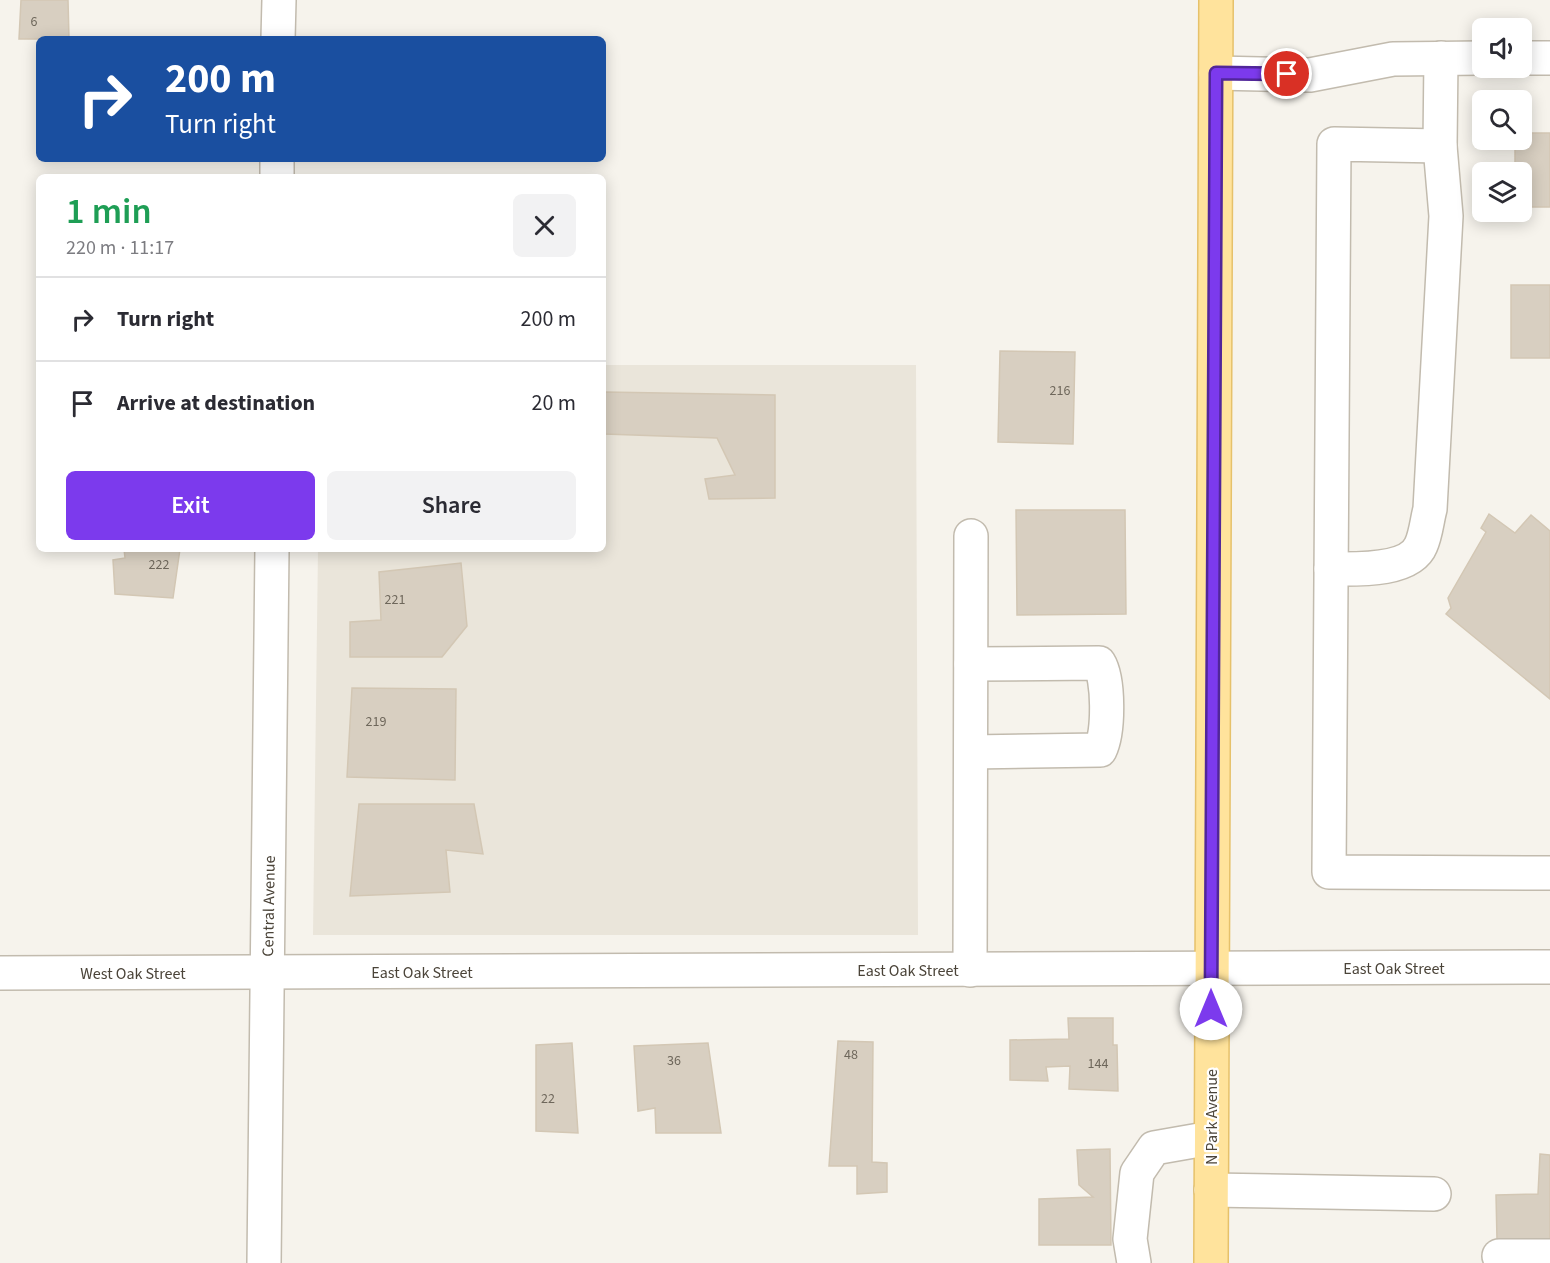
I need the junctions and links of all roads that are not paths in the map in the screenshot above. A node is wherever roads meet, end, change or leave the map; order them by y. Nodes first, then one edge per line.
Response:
1 (279, 0) edge
2 (1216, 0) edge
3 (278, 36) edge
4 (1441, 58) junction
5 (1472, 58) edge
6 (1532, 58) edge
7 (1550, 58) edge
8 (1216, 73) junction
9 (1440, 146) junction
10 (971, 536) dead end
11 (272, 552) edge
12 (1331, 569) junction
13 (971, 664) junction
14 (971, 752) junction
15 (1550, 873) edge
16 (1550, 967) edge
17 (1212, 969) junction
18 (970, 970) junction
19 (0, 973) edge
20 (267, 973) junction
21 (1211, 1138) junction
22 (1211, 1190) junction
23 (1434, 1194) dead end
24 (1499, 1256) dead end
25 (1550, 1256) edge
26 (264, 1263) edge
27 (1134, 1263) edge
28 (1211, 1263) edge

1 - 3 street
2 - 8 main road, N Park Avenue
4 - 5 street
4 - 8 street
4 - 9 street
6 - 7 street
8 - 17 main road, N Park Avenue
9 - 12 street
9 - 12 street
10 - 13 street
11 - 20 street, Central Avenue
12 - 15 street
13 - 14 street
13 - 14 street
14 - 18 street
16 - 17 street, East Oak Street
17 - 18 street, East Oak Street
17 - 21 main road, N Park Avenue
18 - 20 street, East Oak Street
19 - 20 street, West Oak Street
20 - 26 street, Central Avenue
21 - 22 main road, N Park Avenue
21 - 27 street
22 - 23 street
22 - 28 main road, N Park Avenue
24 - 25 street

